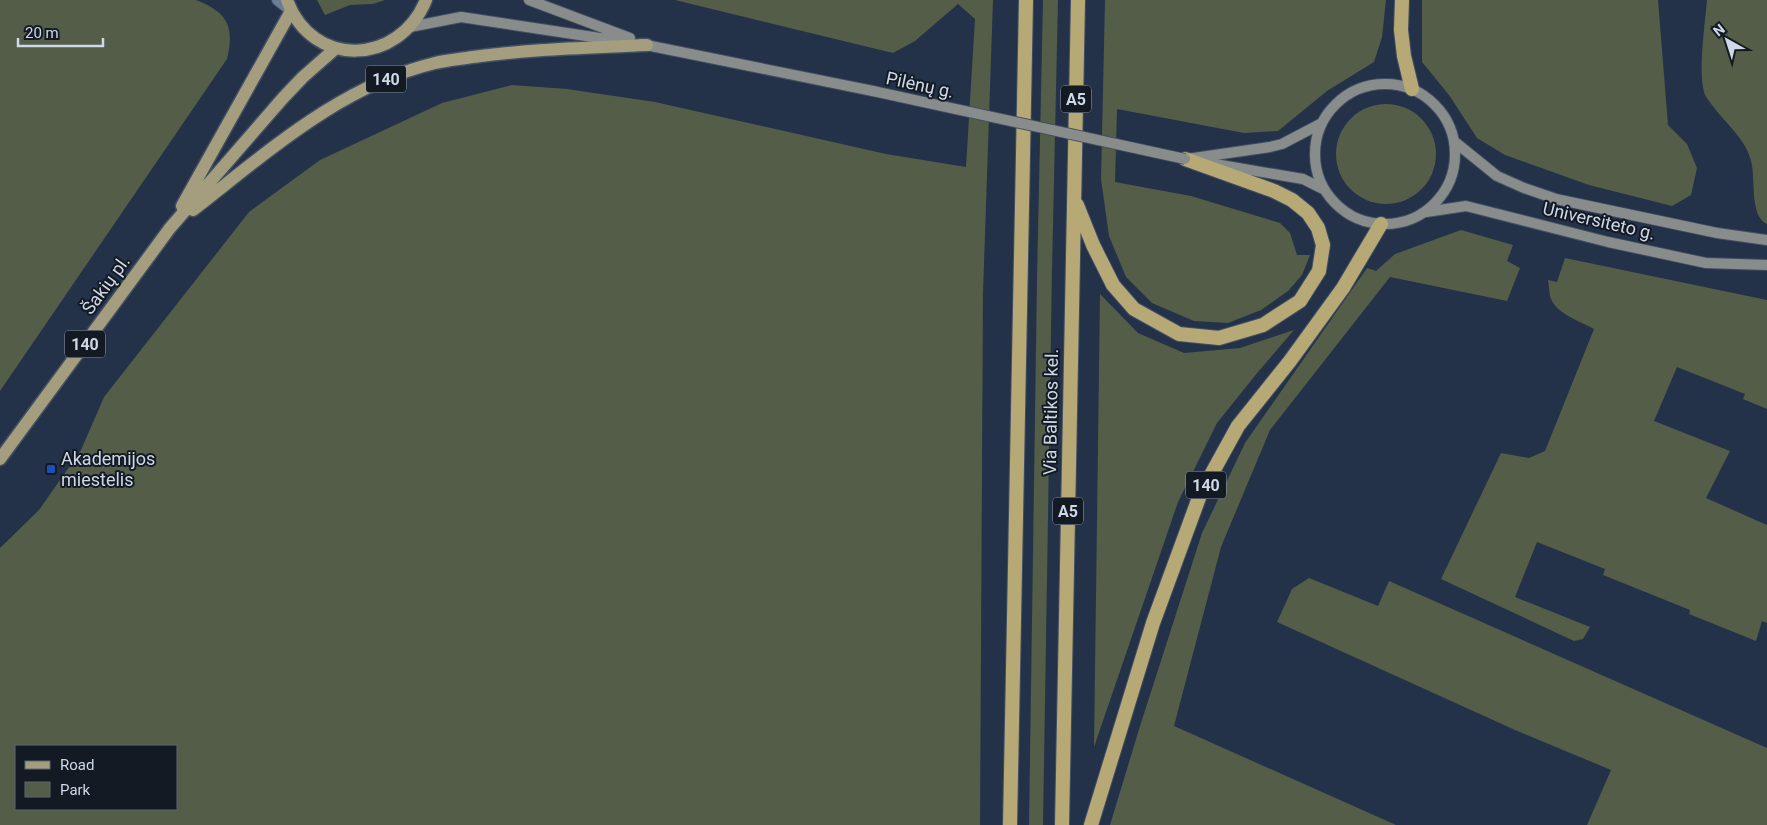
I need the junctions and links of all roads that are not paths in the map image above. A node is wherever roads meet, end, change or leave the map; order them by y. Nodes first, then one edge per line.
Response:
1 (277, 0) edge
2 (426, 0) edge
3 (530, 0) edge
4 (1026, 0) edge
5 (1078, 0) edge
6 (1402, 0) edge
7 (289, 6) edge
8 (410, 27) junction
9 (647, 45) junction
10 (336, 48) junction
11 (1412, 89) junction
12 (1322, 123) junction
13 (1454, 142) junction
14 (1185, 159) junction
15 (1325, 190) junction
16 (1074, 197) junction
17 (1425, 212) junction
18 (1381, 224) junction
19 (170, 228) junction
20 (1767, 240) edge
21 (1767, 265) edge
22 (0, 459) edge
23 (1010, 825) edge
24 (1062, 825) edge
25 (1091, 825) edge

1 - 7 street
2 - 8 main road
3 - 9 main road, Pilėnų g.
4 - 23 highway, Via Baltikos kel.
5 - 16 highway, Via Baltikos kel. / A5
6 - 11 highway
7 - 10 main road
7 - 19 main road, Šakių pl. / 140
8 - 9 main road, Pilėnų g.
8 - 10 main road
9 - 14 main road, Pilėnų g. / 140, bridge
9 - 19 main road, 140
10 - 19 main road, Šakių pl.
11 - 12 main road
11 - 13 main road
12 - 14 main road, Pilėnų g.
12 - 15 main road
13 - 17 main road
13 - 20 main road, Universiteto g.
14 - 15 main road, Pilėnų g.
14 - 16 highway, 140
15 - 18 main road
16 - 24 highway, Via Baltikos kel. / A5
17 - 18 main road
17 - 21 main road, Universiteto g.
18 - 25 highway, 140
19 - 22 main road, Šakių pl. / 140

